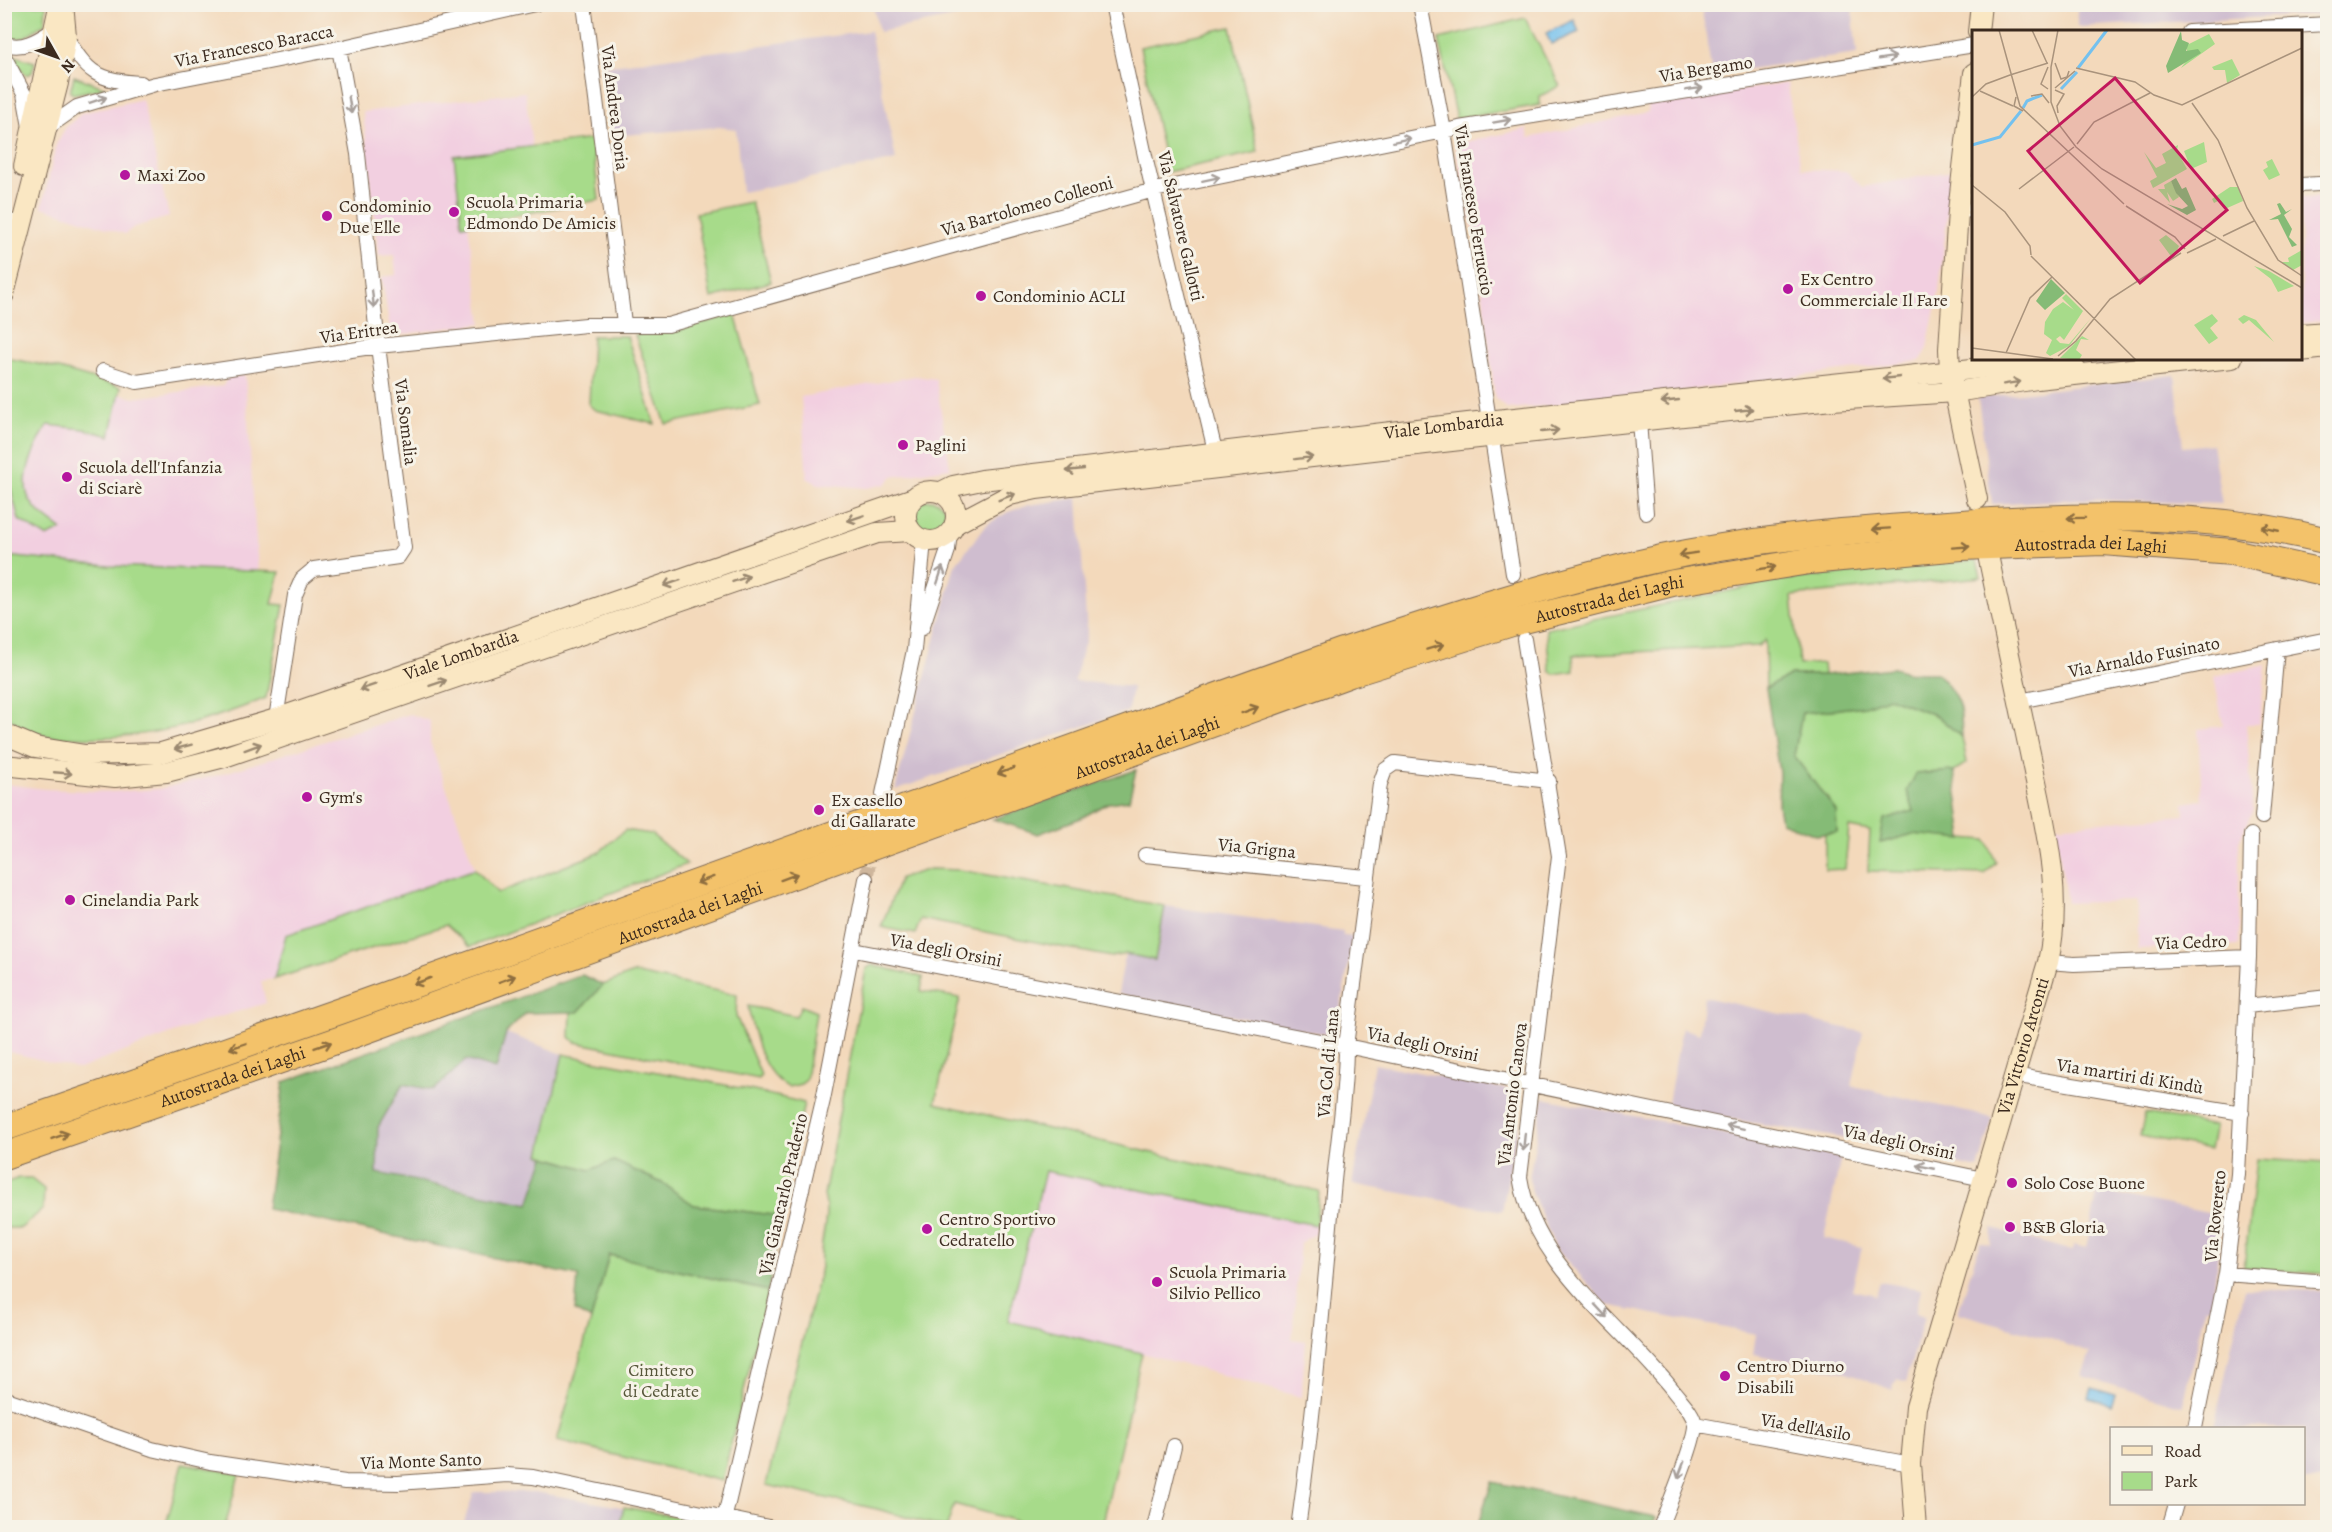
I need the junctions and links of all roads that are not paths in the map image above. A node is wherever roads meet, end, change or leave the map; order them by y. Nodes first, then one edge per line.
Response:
1 (62, 4) edge
2 (535, 4) edge
3 (584, 4) edge
4 (1112, 4) edge
5 (1420, 4) edge
6 (1981, 4) edge
7 (2328, 24) edge
8 (1978, 30) edge
9 (2224, 30) edge
10 (59, 33) junction
11 (4, 43) edge
12 (1972, 45) edge
13 (339, 48) junction
14 (4, 56) edge
15 (155, 84) junction
16 (1972, 108) edge
17 (39, 130) junction
18 (1444, 131) junction
19 (2319, 184) dead end
20 (2302, 185) edge
21 (1154, 190) junction
22 (1966, 211) edge
23 (7, 221) edge
24 (4, 245) edge
25 (4, 294) edge
26 (624, 324) junction
27 (2328, 332) edge
28 (2302, 334) edge
29 (378, 346) junction
30 (2328, 348) edge
31 (2302, 351) edge
32 (2057, 360) edge
33 (2213, 360) edge
34 (103, 371) dead end
35 (1950, 372) junction
36 (1955, 392) junction
37 (1639, 421) junction
38 (1490, 429) junction
39 (1216, 455) junction
40 (941, 492) junction
41 (1977, 499) dead end
42 (911, 500) junction
43 (1646, 513) dead end
44 (952, 528) junction
45 (917, 536) junction
46 (2324, 540) edge
47 (2103, 542) junction
48 (1989, 560) dead end
49 (2328, 573) edge
50 (1513, 574) dead end
51 (2328, 586) edge
52 (1524, 639) dead end
53 (2328, 639) edge
54 (2277, 649) junction
55 (914, 650) junction
56 (2019, 700) junction
57 (276, 719) junction
58 (4, 734) edge
59 (4, 765) edge
60 (1549, 781) junction
61 (883, 794) dead end
62 (2262, 817) dead end
63 (2251, 835) dead end
64 (1145, 855) dead end
65 (1366, 877) junction
66 (866, 879) tunnel mouth
67 (854, 950) junction
68 (2249, 957) junction
69 (2048, 962) junction
70 (2328, 997) edge
71 (2247, 1006) junction
72 (1346, 1046) junction
73 (2013, 1075) junction
74 (1530, 1084) junction
75 (2242, 1113) junction
76 (4, 1128) edge
77 (4, 1155) edge
78 (1983, 1179) junction
79 (2226, 1274) junction
80 (2328, 1282) edge
81 (4, 1398) edge
82 (1695, 1424) junction
83 (2195, 1427) edge
84 (1174, 1446) dead end
85 (1911, 1464) junction
86 (2175, 1505) edge
87 (719, 1514) junction
88 (710, 1527) edge
89 (773, 1527) edge
90 (1154, 1527) edge
91 (1298, 1527) edge
92 (1659, 1527) edge
93 (1916, 1527) edge
94 (2169, 1527) edge

1 - 10 main road
2 - 13 street, Via Francesco Baracca
3 - 26 street, Via Andrea Doria
4 - 21 street, Via Salvatore Gallotti
5 - 18 street, Via Francesco Ferruccio
6 - 8 main road
7 - 9 street
10 - 11 street
10 - 15 street, Via Francesco Baracca
10 - 17 main road
18 -> 12 street, Via Bergamo
13 - 15 street, Via Francesco Baracca
13 -> 29 street, Via Somalia
14 - 17 street
17 -> 15 street, Via Francesco Baracca
16 - 22 main road
17 - 23 main road
17 - 25 main road
21 -> 18 street, Via Bartolomeo Colleoni
18 - 38 street, Via Francesco Ferruccio
19 - 20 street
21 - 26 street, Via Bartolomeo Colleoni
21 - 39 street, Via Salvatore Gallotti
22 - 35 main road
23 - 24 main road
26 - 29 street, Via Eritrea
27 - 28 main road
29 - 34 street, Via Eritrea
29 - 57 street, Via Somalia
30 - 31 main road
32 - 35 main road, Viale Lombardia
36 -> 33 main road, Viale Lombardia
35 - 36 main road
35 -> 38 main road, Viale Lombardia
37 -> 36 main road, Viale Lombardia
36 - 41 main road
38 -> 37 main road, Viale Lombardia
37 - 43 street
38 - 39 main road, Viale Lombardia
44 -> 38 main road, Viale Lombardia
38 - 50 street
39 -> 40 main road, Viale Lombardia
40 - 42 main road
40 - 44 main road
42 - 45 main road
42 -> 57 main road, Viale Lombardia
44 - 45 main road
55 -> 44 street
45 - 55 street
59 -> 45 main road, Viale Lombardia
46 -> 76 highway, Autostrada dei Laghi
47 - 49 highway, Autostrada dei Laghi
47 - 51 highway
77 -> 47 highway, Autostrada dei Laghi
48 - 56 main road, Via Vittorio Arconti
52 - 60 street, Via Antonio Canova
53 - 54 street, Via Arnaldo Fusinato
54 - 56 street, Via Arnaldo Fusinato
54 - 62 street
55 - 61 street
56 - 69 main road, Via Vittorio Arconti
57 -> 58 main road, Viale Lombardia
60 - 65 street, Via Col di Lana
60 - 74 street, Via Antonio Canova
63 - 68 street, Via Cedro
64 - 65 street, Via Grigna
65 - 72 street, Via Col di Lana
66 - 67 street, Via Giancarlo Praderio
67 - 72 street, Via degli Orsini
67 - 87 street, Via Giancarlo Praderio
68 - 69 street, Via Cedro
68 - 71 street, Via Rovereto
69 - 73 main road, Via Vittorio Arconti
70 - 71 street
71 - 75 street, Via Rovereto
72 - 74 street, Via degli Orsini
72 - 91 street, Via Col di Lana
73 - 75 street, Via martiri di Kindù
73 - 78 main road, Via Vittorio Arconti
78 -> 74 street, Via degli Orsini
74 -> 82 street, Via Antonio Canova
75 - 79 street, Via Rovereto
78 - 85 main road, Via Vittorio Arconti
79 - 80 street
79 - 83 street, Via Rovereto
81 - 87 street, Via Monte Santo
82 - 85 street, Via dell'Asilo
82 -> 92 street
84 - 90 street
85 - 93 main road, Via Vittorio Arconti
86 - 94 street
87 - 88 street, Via Giancarlo Praderio
87 - 89 street, Via Monte Santo

